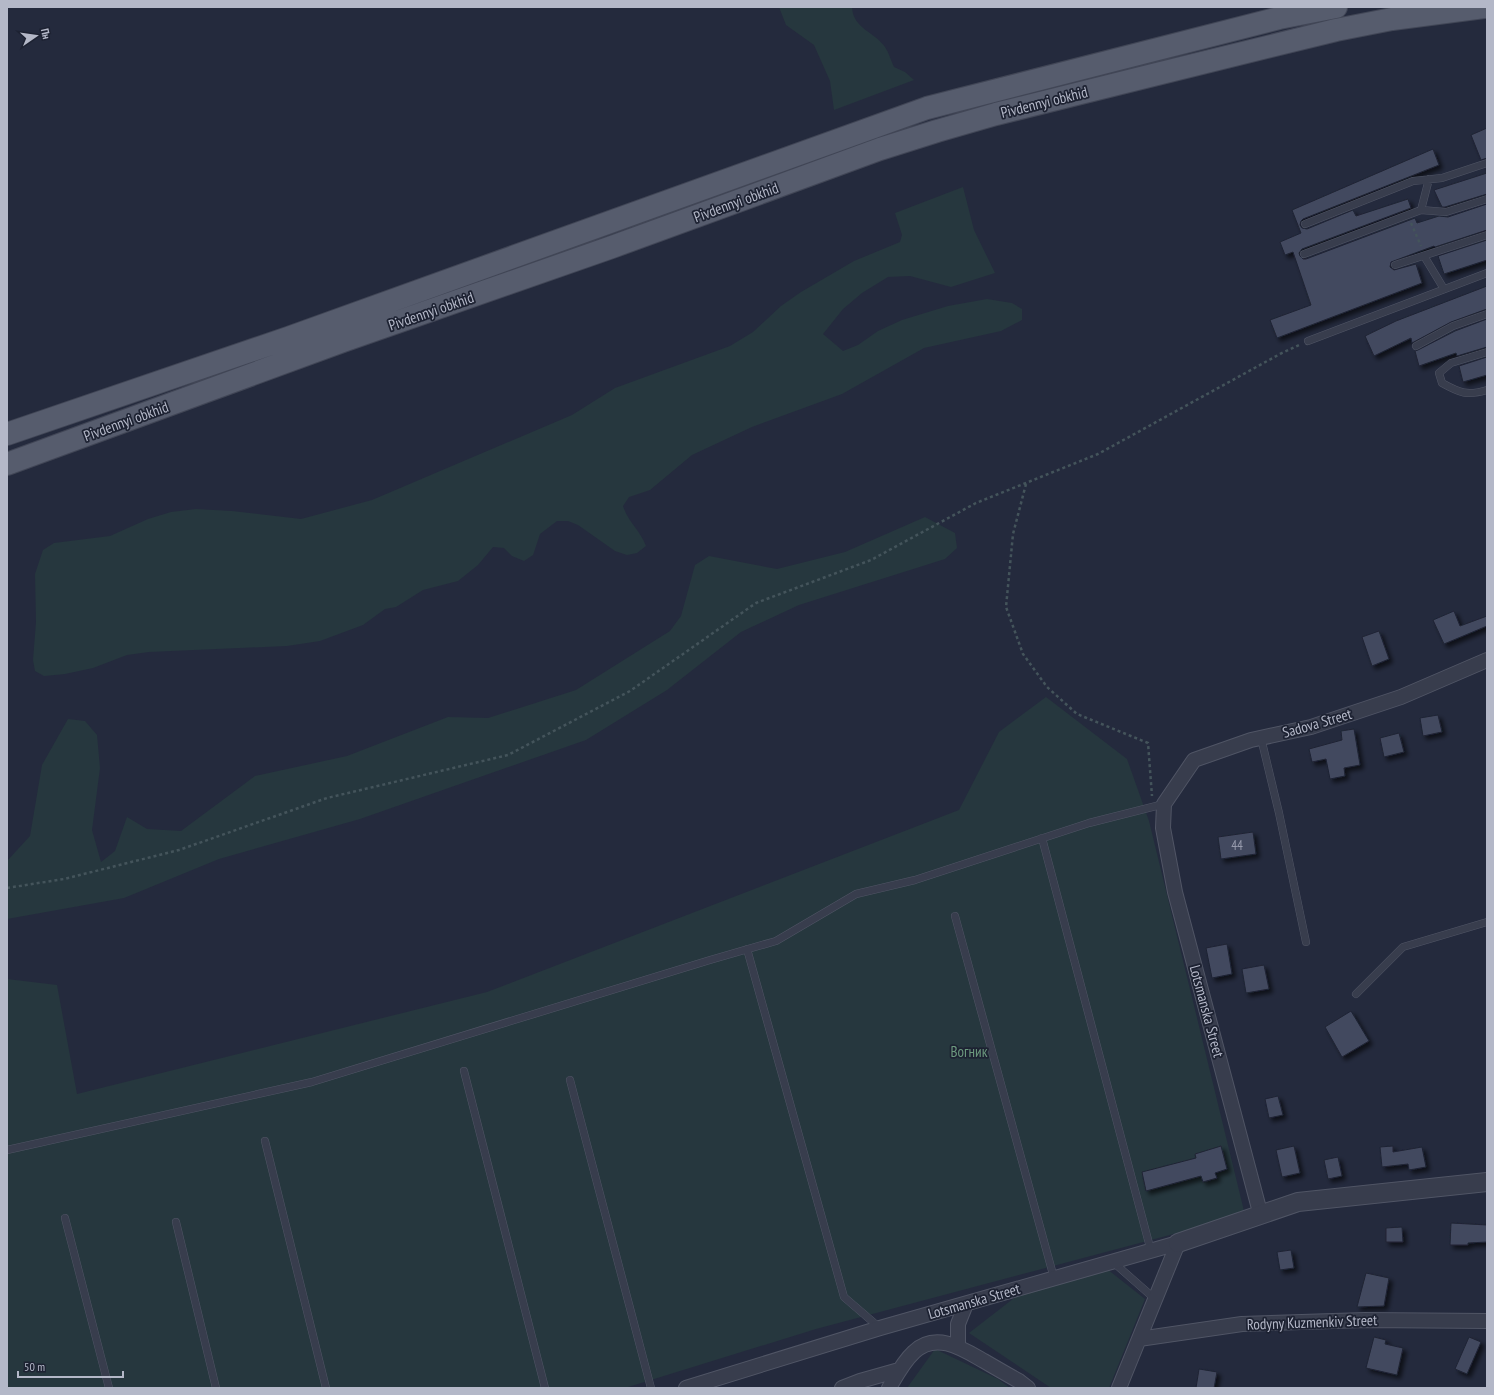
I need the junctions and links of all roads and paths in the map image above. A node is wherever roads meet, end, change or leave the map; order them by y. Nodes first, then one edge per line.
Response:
1 (1336, 7) edge
2 (1484, 7) edge
3 (1487, 163) edge
4 (1429, 179) junction
5 (1487, 199) edge
6 (1421, 210) junction
7 (1408, 215) junction
8 (1305, 224) dead end
9 (1487, 235) edge
10 (1304, 254) dead end
11 (1424, 256) junction
12 (1395, 265) dead end
13 (1487, 273) edge
14 (1444, 289) junction
15 (1487, 314) edge
16 (1308, 341) joint
17 (1416, 346) dead end
18 (1487, 352) edge
19 (1487, 390) edge
20 (7, 434) edge
21 (7, 464) edge
22 (1026, 483) junction
23 (1487, 660) edge
24 (1261, 738) junction
25 (1158, 806) junction
26 (1042, 838) junction
27 (7, 888) edge
28 (955, 916) dead end
29 (1487, 922) edge
30 (1306, 942) dead end
31 (747, 950) junction
32 (1356, 994) dead end
33 (464, 1071) dead end
34 (570, 1080) dead end
35 (265, 1141) dead end
36 (7, 1150) edge
37 (1487, 1182) edge
38 (1261, 1216) junction
39 (65, 1218) dead end
40 (176, 1222) dead end
41 (1178, 1243) junction
42 (1151, 1251) junction
43 (1113, 1261) junction
44 (1054, 1278) junction
45 (1155, 1299) junction
46 (966, 1304) junction
47 (1487, 1321) edge
48 (880, 1328) junction
49 (1139, 1339) junction
50 (958, 1346) junction
51 (899, 1370) junction
52 (109, 1388) edge
53 (216, 1388) edge
54 (326, 1388) edge
55 (545, 1388) edge
56 (651, 1388) edge
57 (686, 1388) edge
58 (842, 1388) edge
59 (889, 1388) edge
60 (1028, 1388) edge
61 (1120, 1388) edge

1 - 20 main road, Pivdennyi obkhid
2 - 21 main road, Pivdennyi obkhid
3 - 4 lane
4 - 6 lane
4 - 8 lane
5 - 6 lane
6 - 7 lane
7 - 10 lane
7 - 11 path
9 - 11 lane
11 - 12 lane
11 - 14 lane
13 - 14 lane
14 - 16 lane
15 - 17 lane
16 - 22 path
18 - 19 lane
22 - 25 path
22 - 27 path
23 - 24 street, Sadova Street
24 - 25 street, Sadova Street
24 - 30 lane
25 - 26 lane
25 - 38 street, Lotsmanska Street
26 - 31 lane
26 - 42 lane
28 - 44 lane
29 - 32 lane
31 - 36 lane
31 - 48 lane
33 - 55 lane
34 - 56 lane
35 - 54 lane
37 - 38 street, Lotsmanska Street
38 - 41 street, Lotsmanska Street
39 - 52 lane
40 - 53 lane
41 - 42 street, Lotsmanska Street
41 - 45 street
42 - 43 street, Lotsmanska Street
43 - 44 street, Lotsmanska Street
43 - 45 lane
44 - 46 street, Lotsmanska Street
45 - 49 street
46 - 48 street, Lotsmanska Street
46 - 50 street
47 - 49 street, Rodyny Kuzmenkiv Street
48 - 57 street, Lotsmanska Street
49 - 61 street
50 - 51 street
50 - 60 street
51 - 58 street
51 - 59 street

